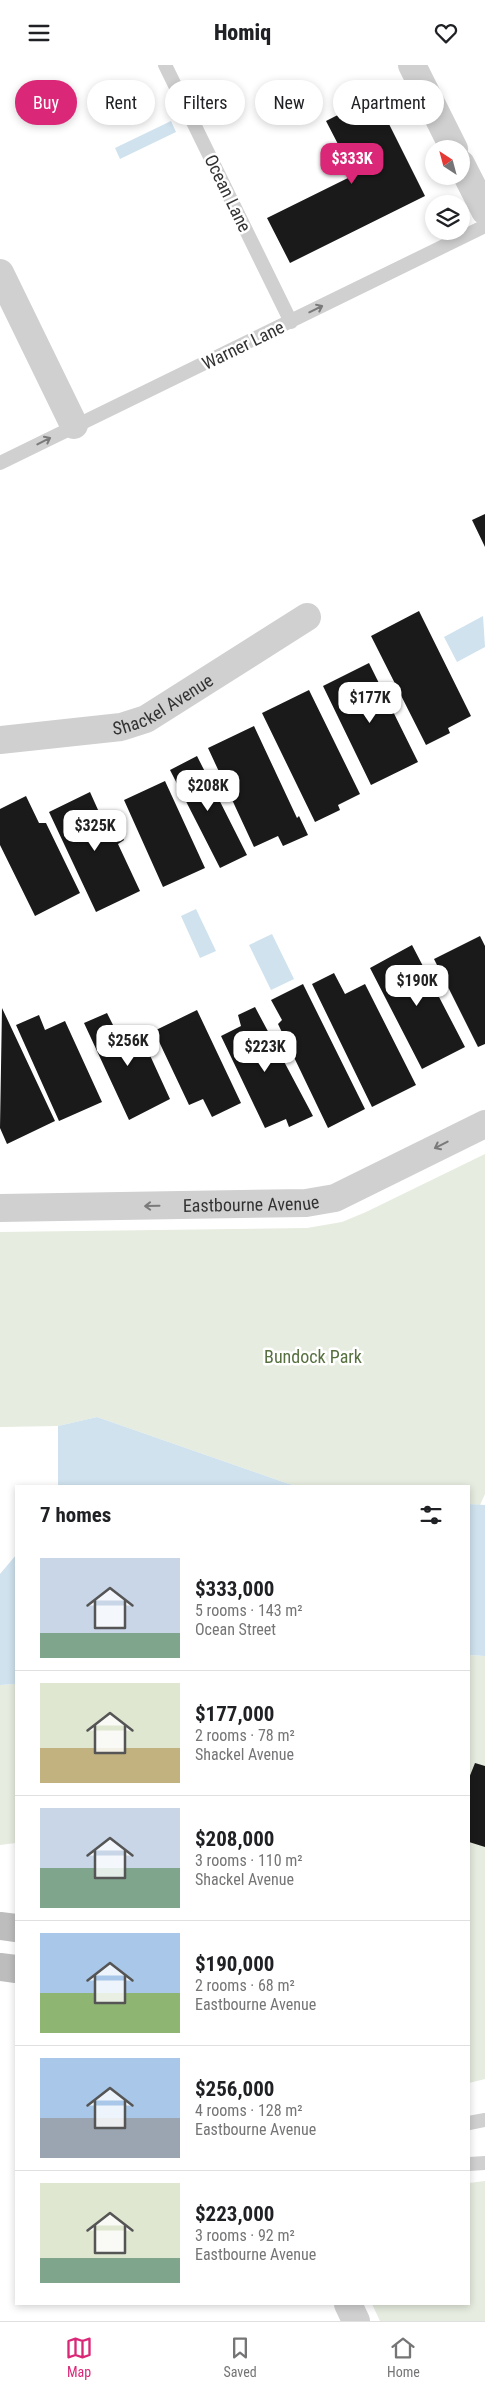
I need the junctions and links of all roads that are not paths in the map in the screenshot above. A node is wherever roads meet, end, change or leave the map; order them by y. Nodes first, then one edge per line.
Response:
1 (166, 65) edge
2 (412, 65) edge
3 (450, 140) edge
4 (470, 182) edge
5 (485, 211) edge
6 (485, 226) edge
7 (0, 273) edge
8 (291, 322) junction
9 (74, 425) junction
10 (0, 463) edge
11 (307, 617) dead end
12 (0, 740) edge
13 (485, 1123) edge
14 (0, 1208) edge
15 (0, 1926) edge
16 (15, 1928) edge
17 (0, 1967) edge
18 (15, 1969) edge
19 (485, 2120) edge
20 (470, 2123) edge
21 (485, 2163) edge
22 (470, 2164) edge
23 (348, 2305) edge
24 (356, 2321) edge

1 - 8 lane, Ocean Lane
2 - 3 street
4 - 5 street
8 -> 6 lane, Warner Lane
7 - 9 street
8 - 9 lane, Warner Lane
10 -> 9 lane, Warner Lane
11 - 12 street, Shackel Avenue
13 -> 14 street, Eastbourne Avenue
15 - 16 street
17 - 18 street
19 - 20 lane
21 - 22 lane
23 - 24 street

